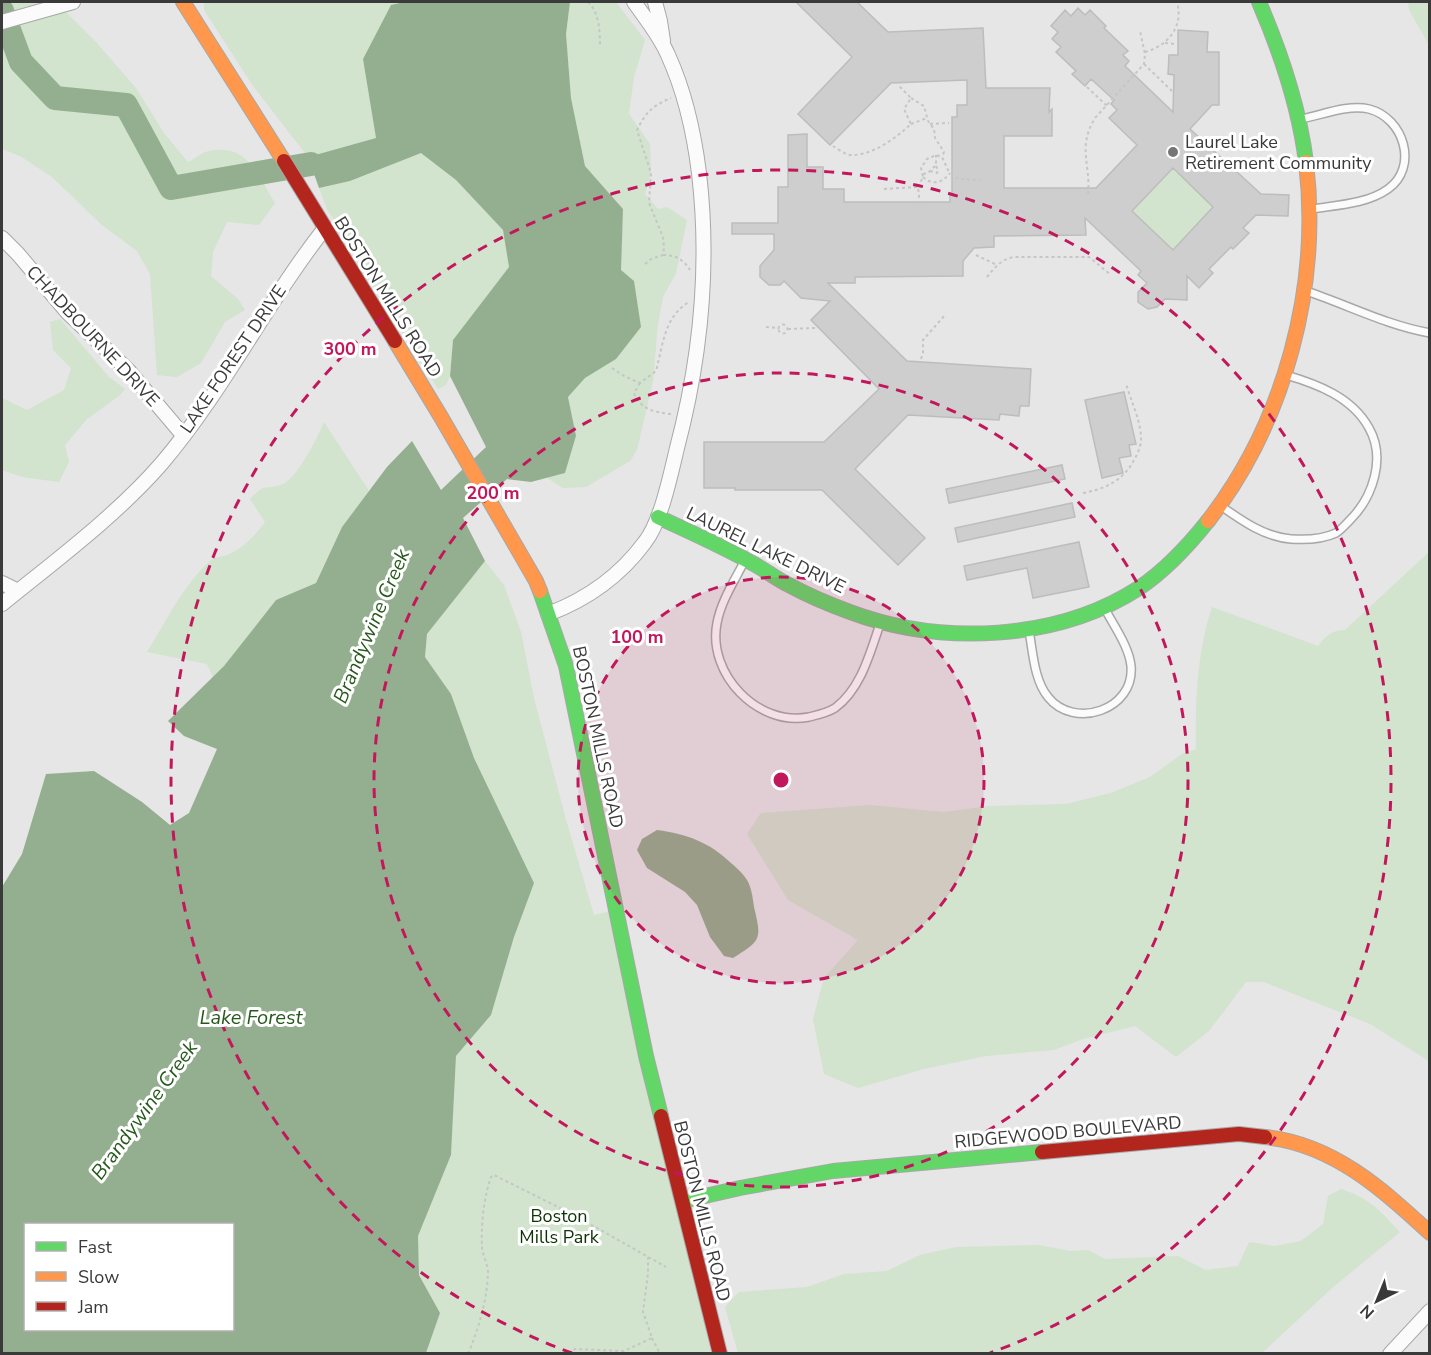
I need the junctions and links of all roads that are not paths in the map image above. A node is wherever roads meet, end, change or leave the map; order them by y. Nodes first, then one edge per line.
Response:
1 (73, 2) edge
2 (183, 2) edge
3 (634, 2) edge
4 (655, 2) edge
5 (1258, 2) edge
6 (2, 22) edge
7 (663, 46) junction
8 (1299, 119) junction
9 (1310, 209) junction
10 (324, 228) junction
11 (2, 238) edge
12 (1304, 290) junction
13 (1430, 333) edge
14 (1284, 374) junction
15 (183, 435) junction
16 (1219, 505) junction
17 (658, 517) junction
18 (746, 559) junction
19 (2, 583) edge
20 (18, 591) junction
21 (2, 604) edge
22 (1103, 606) junction
23 (549, 614) junction
24 (881, 622) junction
25 (1029, 628) junction
26 (682, 1201) junction
27 (1430, 1233) edge
28 (1430, 1311) edge
29 (720, 1353) edge
30 (1390, 1353) edge

1 - 6 street
2 - 10 street, BOSTON MILLS ROAD
3 - 7 street, LAUREL LAKE DRIVE
4 - 7 street, LAUREL LAKE DRIVE
5 - 8 street, LAUREL LAKE DRIVE
7 - 17 street, LAUREL LAKE DRIVE
8 - 9 street, LAUREL LAKE DRIVE
8 - 9 lane
9 - 12 street, LAUREL LAKE DRIVE
10 - 15 street, LAKE FOREST DRIVE
10 - 23 street, BOSTON MILLS ROAD
11 - 15 street, CHADBOURNE DRIVE
12 - 13 lane
12 - 14 street, LAUREL LAKE DRIVE
14 - 16 street, LAUREL LAKE DRIVE
14 - 16 lane
15 - 20 street, LAKE FOREST DRIVE
16 - 22 street, LAUREL LAKE DRIVE
17 - 18 street, LAUREL LAKE DRIVE
17 - 23 street, LAUREL LAKE DRIVE
18 - 24 street, LAUREL LAKE DRIVE
18 - 24 lane
19 - 20 street
20 - 21 street, LAKE FOREST DRIVE
22 - 25 street, LAUREL LAKE DRIVE
22 - 25 lane
23 - 26 street, BOSTON MILLS ROAD
24 - 25 street, LAUREL LAKE DRIVE
26 - 27 street, RIDGEWOOD BOULEVARD
26 - 29 street, BOSTON MILLS ROAD
28 - 30 street

